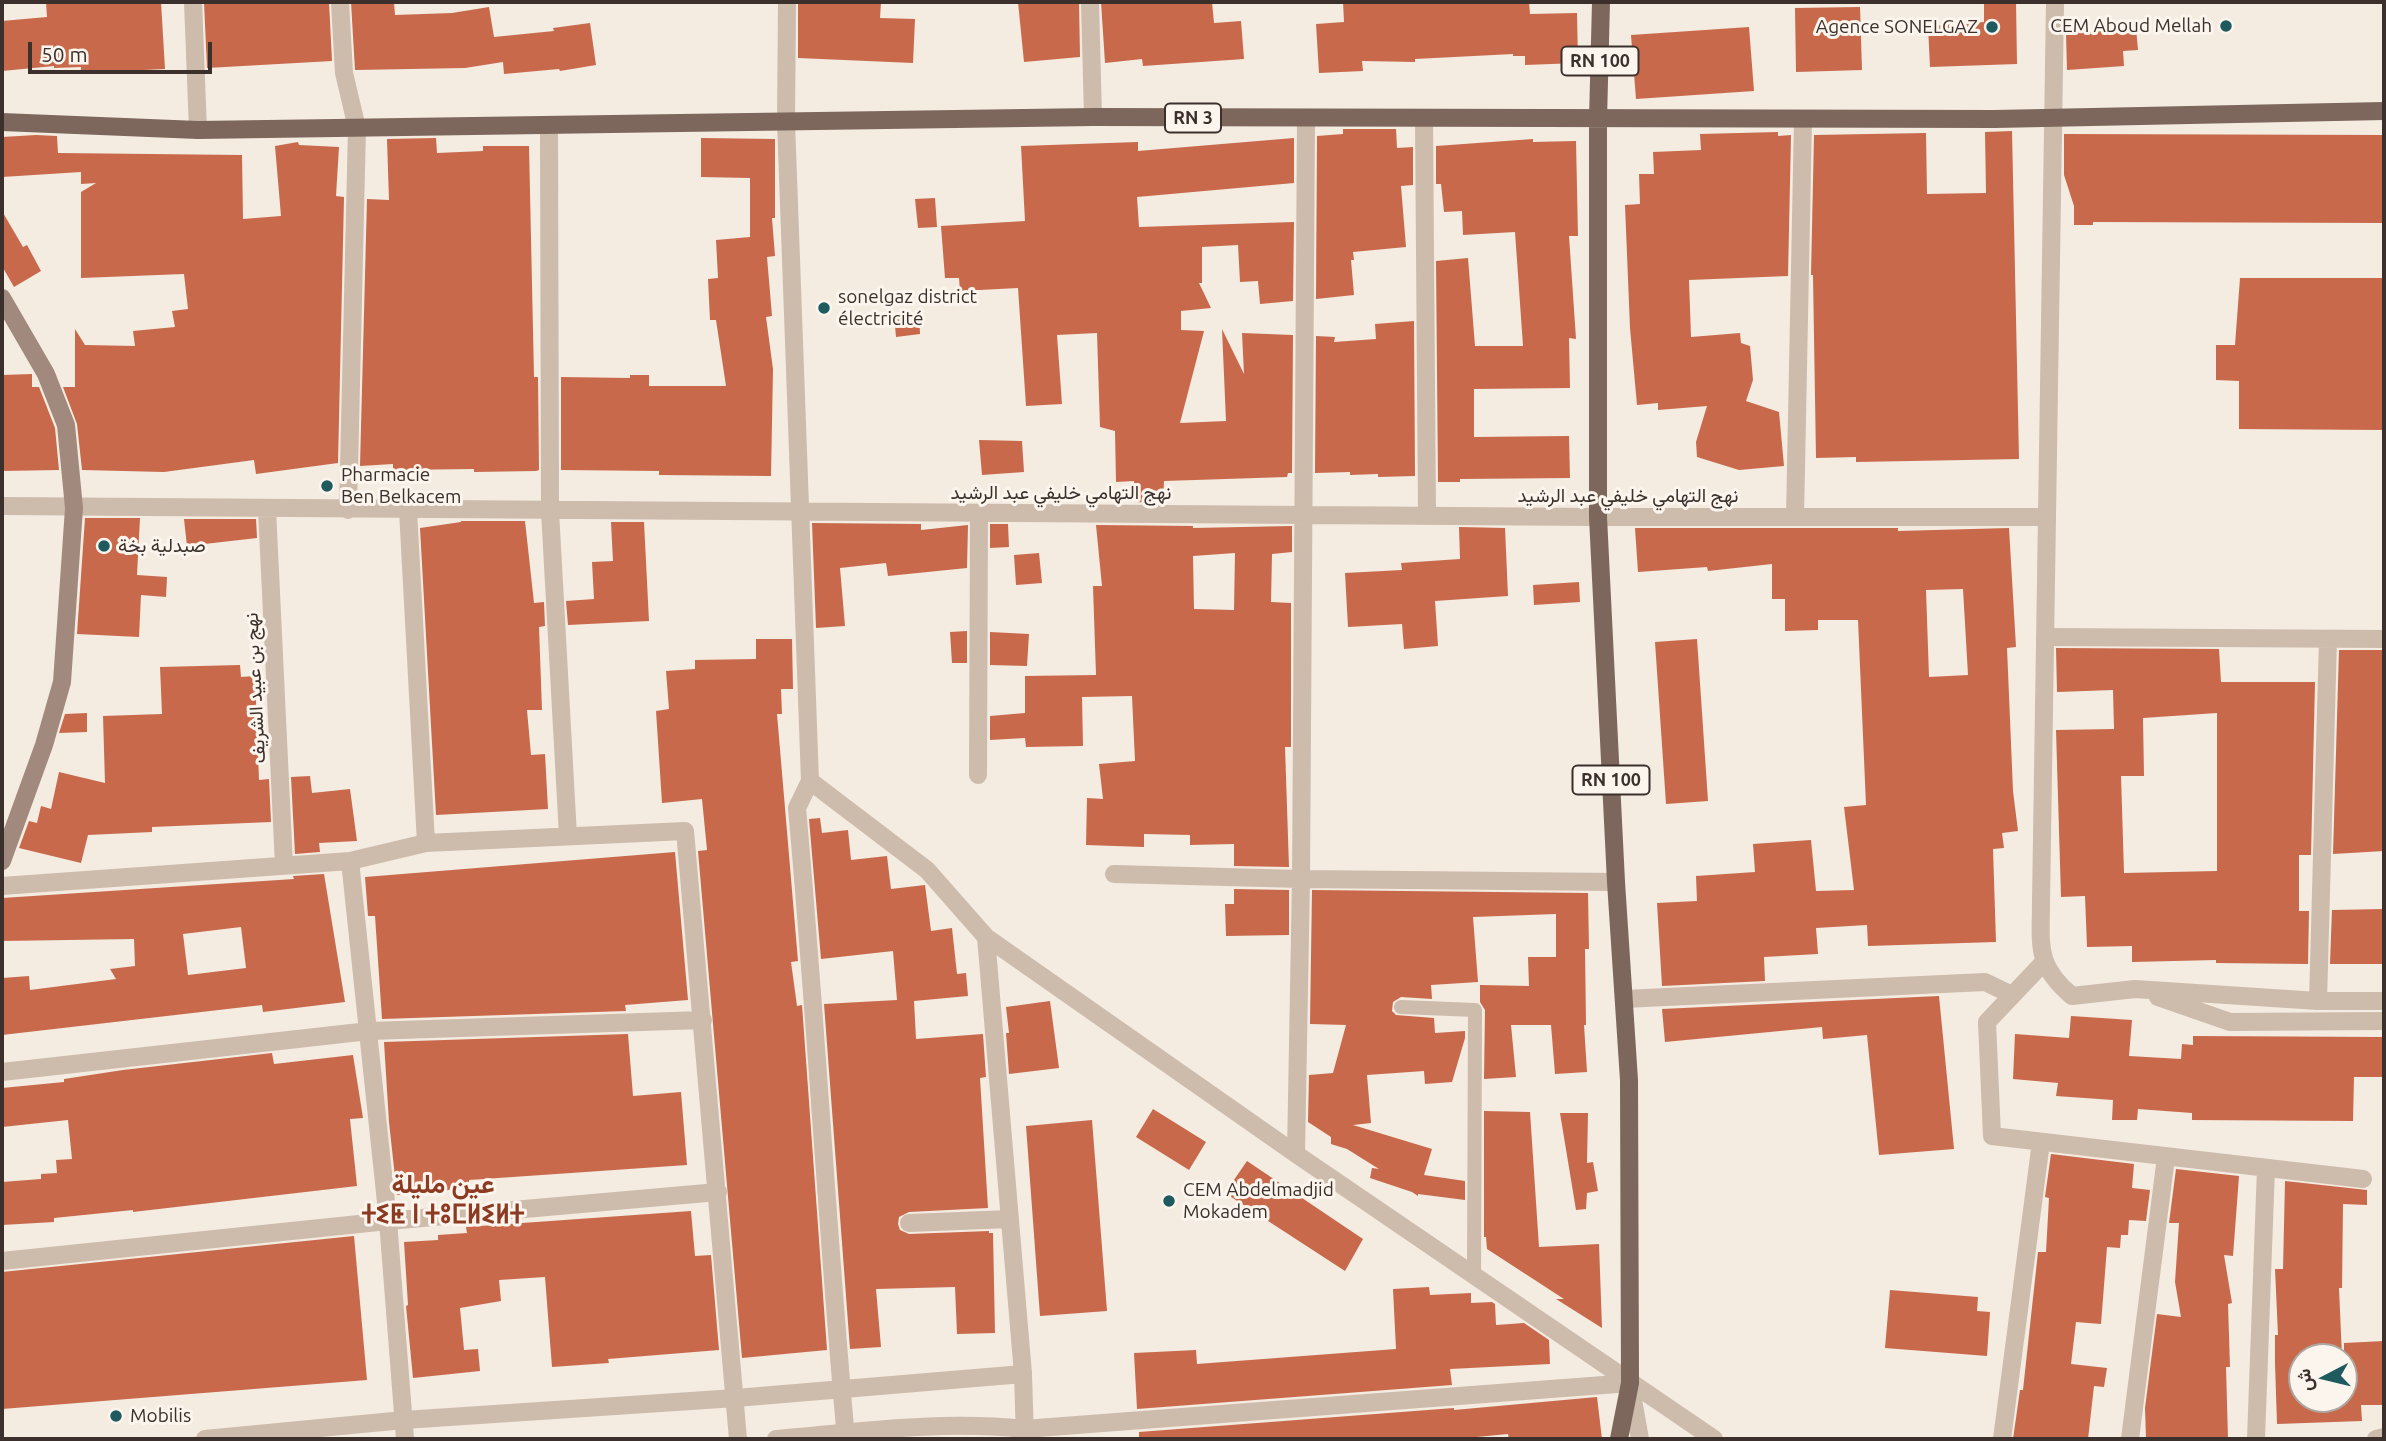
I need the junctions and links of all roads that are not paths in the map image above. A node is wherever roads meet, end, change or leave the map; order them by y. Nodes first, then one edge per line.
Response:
1 (193, 2) edge
2 (340, 2) edge
3 (787, 2) edge
4 (1090, 2) edge
5 (1601, 2) edge
6 (2055, 2) edge
7 (2384, 111) edge
8 (1093, 117) junction
9 (2054, 117) junction
10 (1306, 118) junction
11 (1424, 119) junction
12 (1803, 119) junction
13 (1598, 120) junction
14 (2, 122) edge
15 (786, 122) junction
16 (549, 126) junction
17 (357, 128) junction
18 (198, 130) junction
19 (4, 303) edge
20 (2, 506) edge
21 (74, 508) junction
22 (267, 509) junction
23 (348, 510) junction
24 (408, 510) junction
25 (550, 511) junction
26 (801, 512) junction
27 (979, 513) junction
28 (1303, 515) junction
29 (1427, 516) junction
30 (1598, 517) junction
31 (1795, 517) junction
32 (2047, 517) junction
33 (2045, 638) junction
34 (2328, 639) junction
35 (2384, 639) edge
36 (978, 775) dead end
37 (810, 781) junction
38 (568, 836) junction
39 (426, 843) junction
40 (2, 861) edge
41 (350, 861) junction
42 (284, 865) junction
43 (1114, 874) dead end
44 (1301, 879) junction
45 (1616, 882) junction
46 (2, 886) edge
47 (986, 937) junction
48 (2044, 962) junction
49 (2135, 989) junction
50 (2012, 995) junction
51 (1624, 999) junction
52 (2318, 1001) junction
53 (2384, 1001) edge
54 (1401, 1007) dead end
55 (703, 1020) junction
56 (2384, 1021) edge
57 (369, 1031) junction
58 (2, 1072) edge
59 (2041, 1142) junction
60 (1296, 1154) junction
61 (2166, 1157) junction
62 (2266, 1168) junction
63 (2363, 1179) dead end
64 (718, 1192) junction
65 (1010, 1219) junction
66 (388, 1221) junction
67 (909, 1223) dead end
68 (2, 1261) edge
69 (1474, 1277) junction
70 (1023, 1374) junction
71 (1630, 1383) junction
72 (840, 1390) junction
73 (736, 1398) junction
74 (404, 1420) junction
75 (1025, 1434) edge
76 (846, 1436) edge
77 (2384, 1437) edge
78 (213, 1439) edge
79 (405, 1439) edge
80 (738, 1439) edge
81 (776, 1439) edge
82 (1619, 1439) edge
83 (1640, 1439) edge
84 (1714, 1439) edge
85 (2002, 1439) edge
86 (2130, 1439) edge
87 (2256, 1439) edge
88 (2376, 1439) edge

1 - 18 street
2 - 17 street
3 - 15 street
4 - 8 street
5 - 13 main road, RN 100
6 - 9 street
7 - 9 main road, RN 3
8 - 10 main road, RN 3
8 - 15 main road, RN 3
9 - 12 main road, RN 3
9 - 32 street
10 - 11 main road, RN 3
10 - 28 street
11 - 13 main road, RN 3
11 - 29 street
12 - 13 main road, RN 3
12 - 31 street
13 - 30 main road, RN 100
14 - 18 main road, RN 3
15 - 16 main road, RN 3
15 - 26 street
16 - 17 main road, RN 3
16 - 25 street
17 - 18 main road, RN 3
17 - 23 street
19 - 21 main road
20 - 21 street, نهج التهامي خليفي عبد الرشيد
21 - 22 street, نهج التهامي خليفي عبد الرشيد
21 - 40 main road
22 - 23 street, نهج التهامي خليفي عبد الرشيد
22 - 42 street, نهج بن عبيد الشريف
23 - 24 street, نهج التهامي خليفي عبد الرشيد
24 - 25 street, نهج التهامي خليفي عبد الرشيد
24 - 39 street
25 - 26 street, نهج التهامي خليفي عبد الرشيد
25 - 38 street
26 - 27 street, نهج التهامي خليفي عبد الرشيد
26 - 37 street
27 - 28 street, نهج التهامي خليفي عبد الرشيد
27 - 36 street
28 - 29 street, نهج التهامي خليفي عبد الرشيد
28 - 44 street
29 - 30 street, نهج التهامي خليفي عبد الرشيد
30 - 31 street, نهج التهامي خليفي عبد الرشيد
30 - 45 main road, RN 100
31 - 32 street, نهج التهامي خليفي عبد الرشيد
32 - 33 street
33 - 34 street
33 - 48 street
34 - 35 street
34 - 52 street
37 - 47 street
37 - 72 street
38 - 39 street
38 - 55 street
39 - 41 street
41 - 42 street
41 - 57 street
42 - 46 street
43 - 44 street
44 - 45 street
44 - 60 street
45 - 51 main road, RN 100
47 - 60 street
47 - 65 street
48 - 49 street
48 - 50 street
49 - 52 street
49 - 56 street
50 - 51 street
50 - 59 street
51 - 71 main road, RN 100
52 - 53 street
54 - 69 lane
55 - 57 street
55 - 64 street
57 - 58 street
57 - 66 street
59 - 61 street
59 - 85 street
60 - 69 street
61 - 62 street
61 - 86 street
62 - 63 street
62 - 87 street
64 - 66 street
64 - 73 street
65 - 67 street
65 - 70 street
66 - 68 street
66 - 74 street
69 - 71 street
70 - 72 street
70 - 75 street
71 - 75 street
71 - 82 main road, RN 100
71 - 83 street
71 - 84 street
72 - 73 street
72 - 76 street
73 - 74 street
73 - 80 street
74 - 78 street
74 - 79 street
75 - 76 street
76 - 81 street
77 - 88 street

